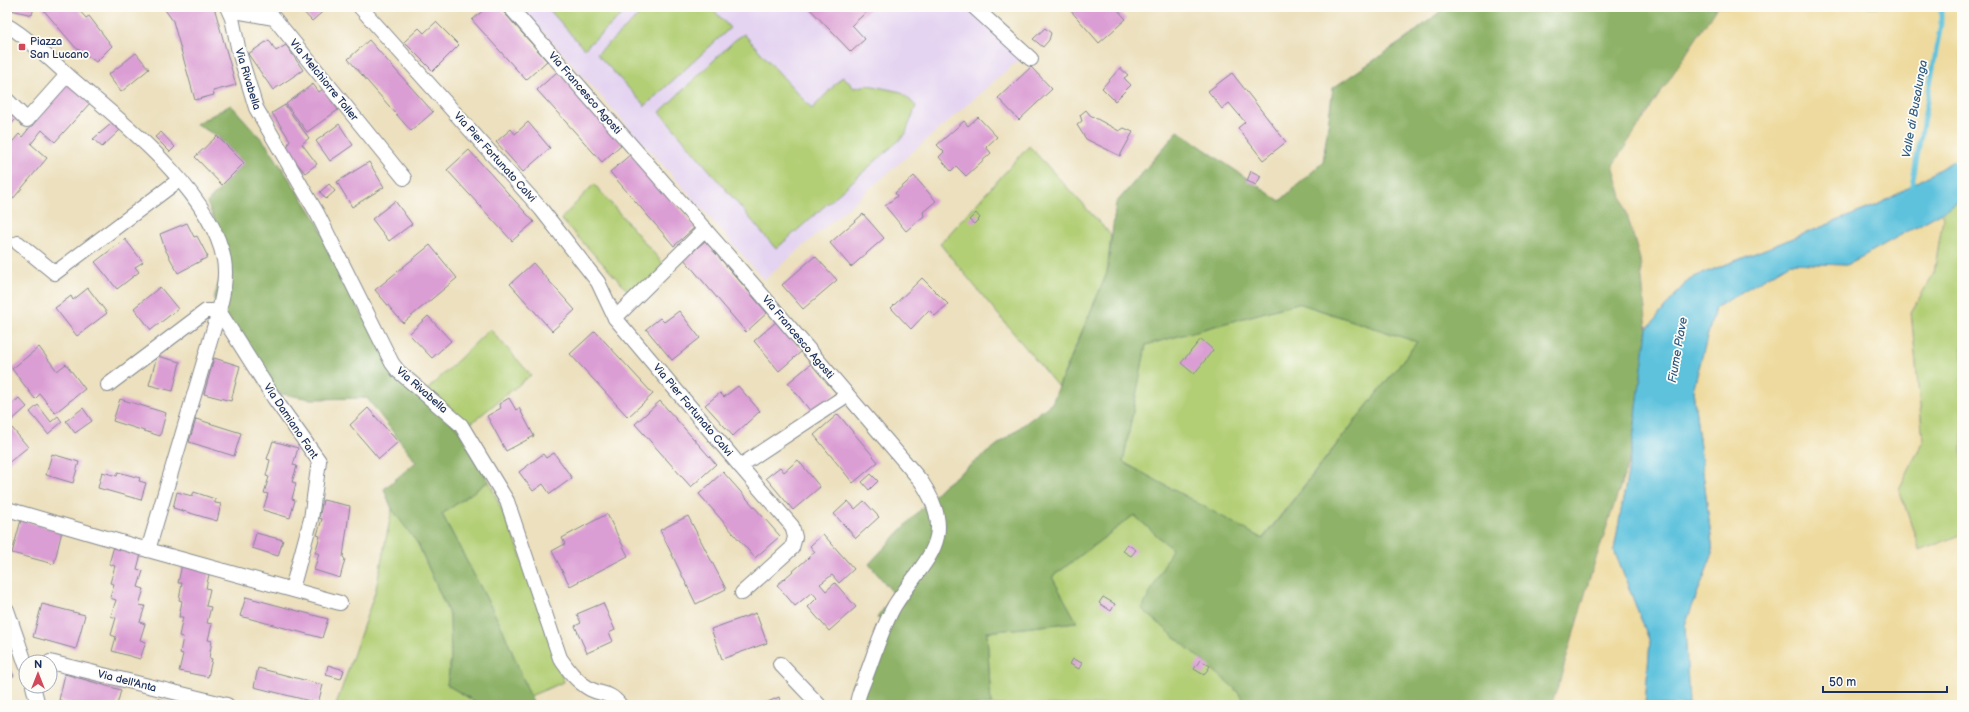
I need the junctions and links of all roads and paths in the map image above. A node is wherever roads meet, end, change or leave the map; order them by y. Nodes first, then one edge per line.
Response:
1 (360, 7) edge
2 (510, 7) edge
3 (974, 7) edge
4 (228, 8) edge
5 (7, 26) edge
6 (1030, 59) dead end
7 (67, 75) junction
8 (7, 100) edge
9 (404, 178) dead end
10 (179, 180) junction
11 (705, 229) junction
12 (18, 243) dead end
13 (220, 311) junction
14 (615, 318) junction
15 (108, 385) dead end
16 (848, 395) junction
17 (740, 466) junction
18 (7, 509) edge
19 (148, 550) junction
20 (292, 589) junction
21 (742, 593) dead end
22 (340, 603) dead end
23 (7, 610) edge
24 (22, 654) edge
25 (58, 664) edge
26 (780, 664) dead end
27 (35, 694) edge
28 (38, 705) edge
29 (227, 705) edge
30 (620, 705) edge
31 (819, 705) edge
32 (857, 705) edge

1 - 14 street, Via Pier Fortunato Calvi
2 - 11 street, Via Francesco Agosti
3 - 6 street
4 - 9 street, Via Melchiorre Toller
4 - 30 street, Via Rivabella
5 - 7 street
7 - 8 street
7 - 10 street
10 - 12 street
10 - 13 street
11 - 14 street
11 - 16 street, Via Francesco Agosti
13 - 15 street
13 - 19 street
13 - 20 street, Via Damiano Fant
14 - 17 street, Via Pier Fortunato Calvi
16 - 17 street, Via Pier Fortunato Calvi
16 - 32 street, Via Francesco Agosti
17 - 21 street, Via Pier Fortunato Calvi
18 - 19 street
19 - 20 street
20 - 22 street
23 - 24 street
25 - 29 street, Via dell'Anta
26 - 31 street
27 - 28 street

